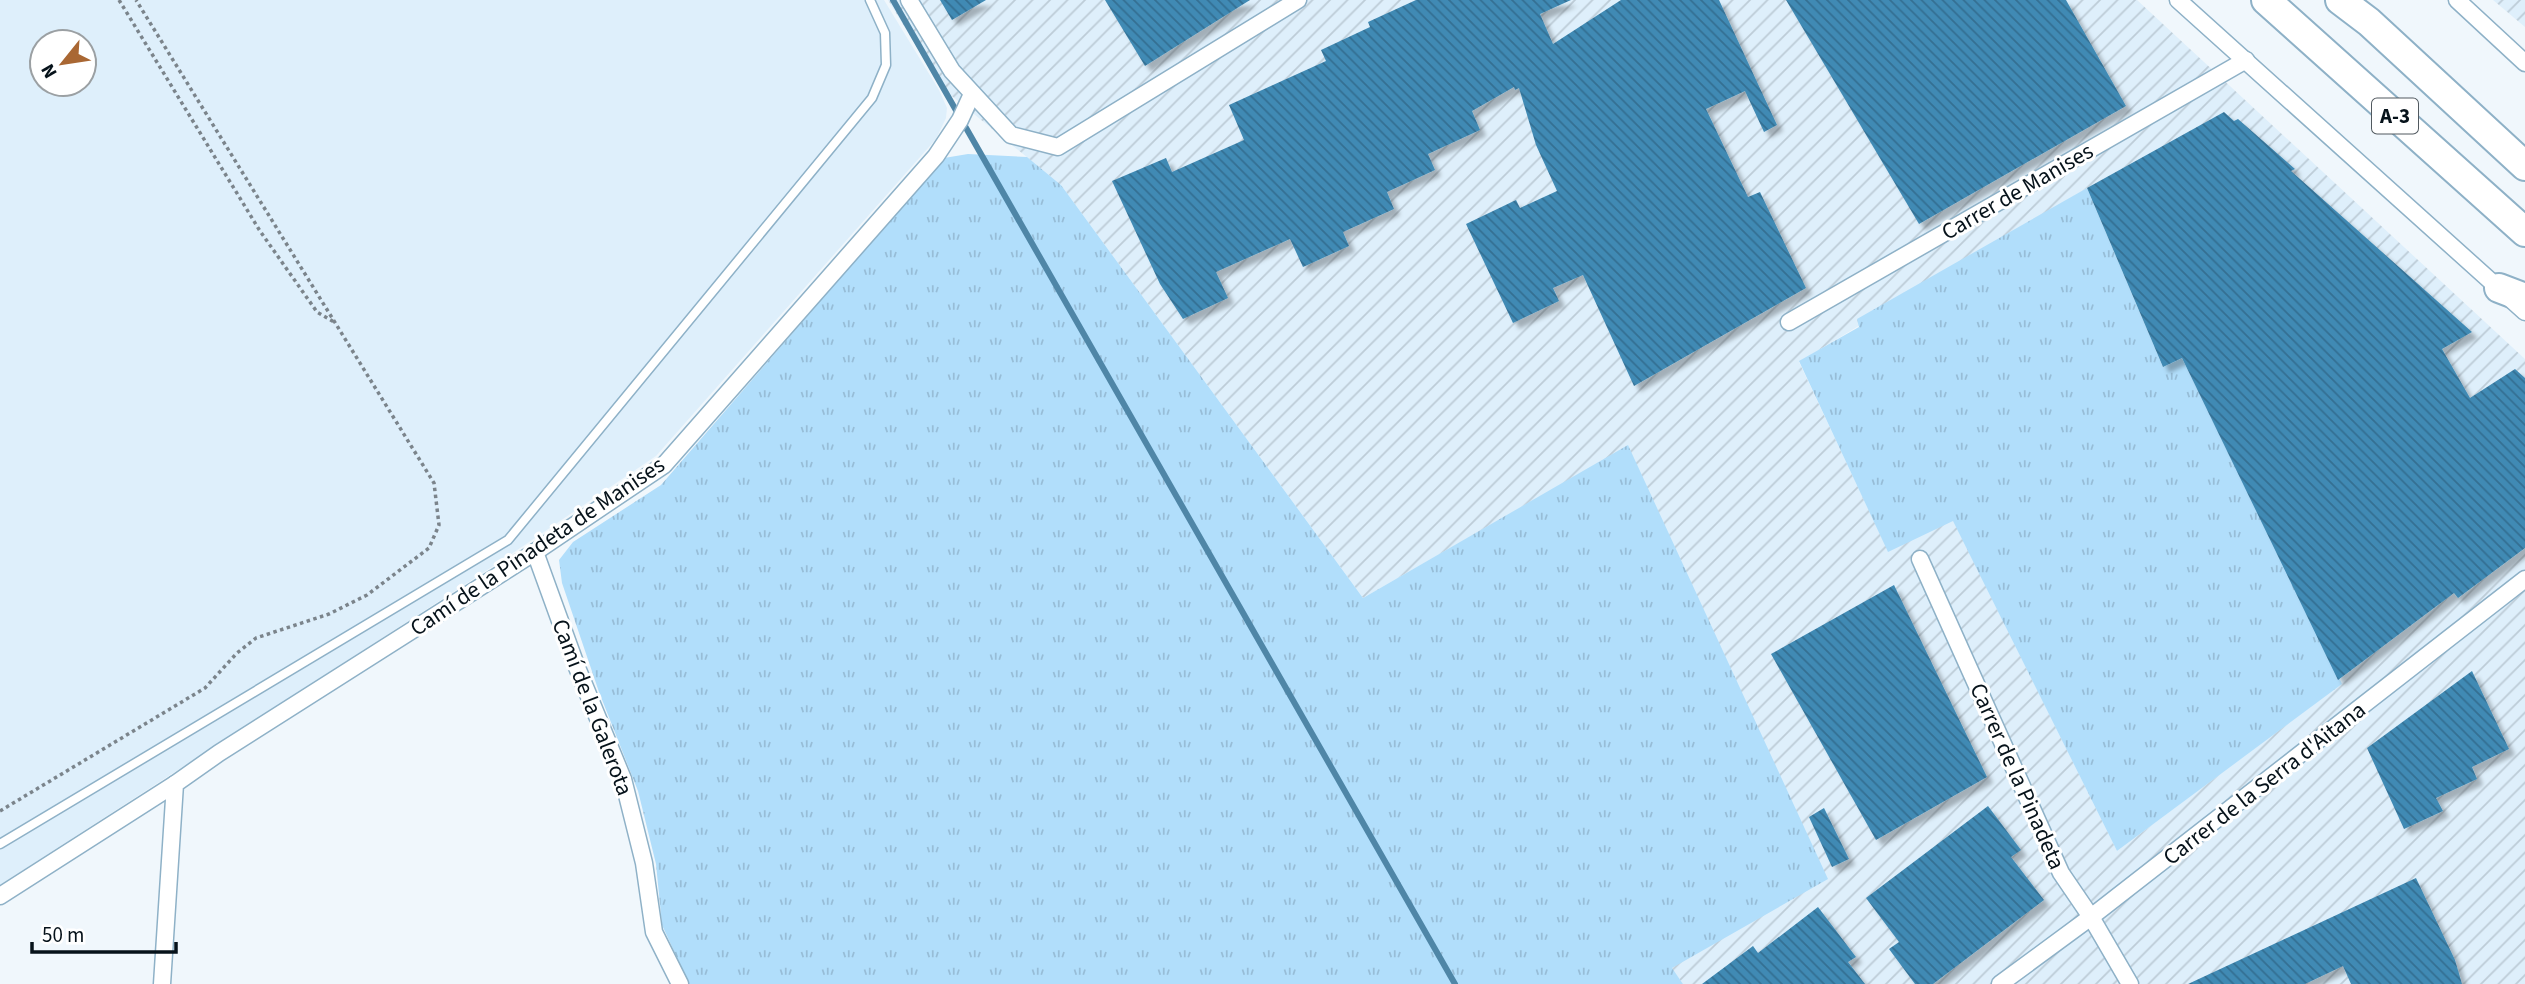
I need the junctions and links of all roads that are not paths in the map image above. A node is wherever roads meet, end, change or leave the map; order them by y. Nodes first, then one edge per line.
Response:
1 (870, 0) edge
2 (909, 0) edge
3 (1298, 0) edge
4 (2178, 0) edge
5 (2266, 0) edge
6 (2340, 0) edge
7 (2457, 0) edge
8 (2362, 11) edge
9 (2246, 61) junction
10 (2525, 62) edge
11 (972, 94) junction
12 (2525, 166) edge
13 (2525, 232) edge
14 (2499, 288) junction
15 (2525, 298) edge
16 (2525, 312) edge
17 (1789, 322) dead end
18 (535, 552) junction
19 (1920, 559) dead end
20 (2525, 579) edge
21 (175, 784) junction
22 (0, 844) edge
23 (0, 896) edge
24 (2091, 917) junction
25 (162, 984) edge
26 (680, 984) edge
27 (2000, 984) edge
28 (2130, 984) edge

1 - 22 lane
2 - 11 street
3 - 11 street
4 - 9 street
5 - 13 highway, A-3
6 - 8 highway, A-3
7 - 10 street
8 - 12 highway, A-3
9 - 14 street
9 - 17 street, Carrer de Manises
11 - 18 street, Camí de la Pinadeta de Manises
14 - 15 highway
14 - 16 street
18 - 21 street, Camí de la Pinadeta de Manises
18 - 26 street, Camí de la Galerota
19 - 24 street, Carrer de la Pinadeta
20 - 24 street, Carrer de la Serra d'Aitana
21 - 23 street, Camí de la Pinadeta de Manises
21 - 25 street
24 - 27 street, Carrer de la Serra d'Aitana
24 - 28 street, Carrer de la Pinadeta

